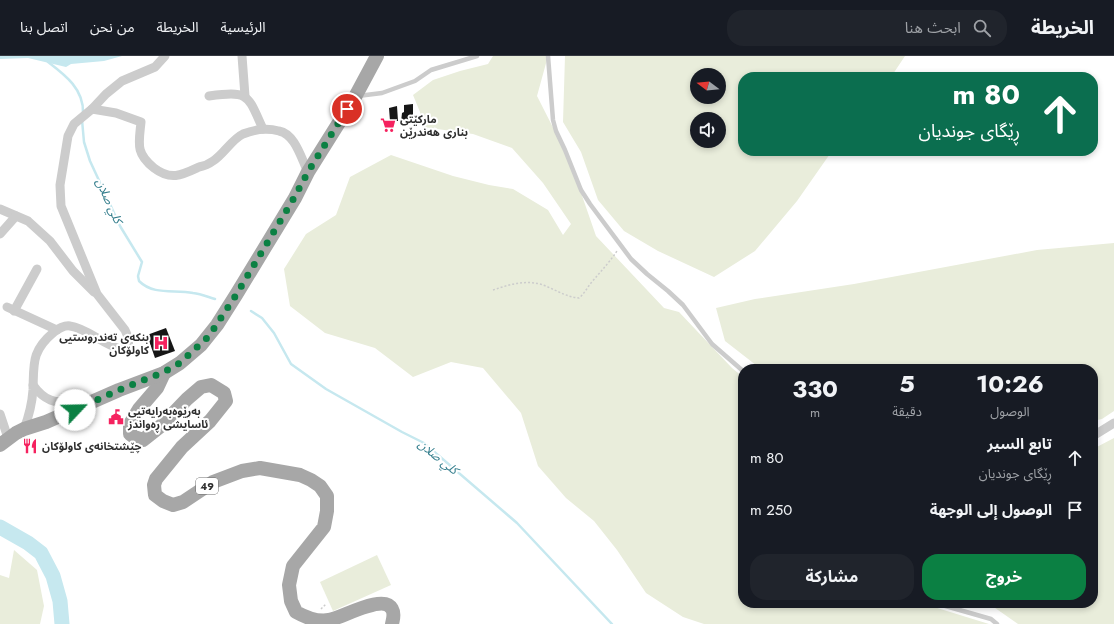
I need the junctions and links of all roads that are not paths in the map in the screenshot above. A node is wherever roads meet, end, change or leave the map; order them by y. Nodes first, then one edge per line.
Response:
1 (165, 56) edge
2 (242, 56) edge
3 (377, 56) edge
4 (477, 56) edge
5 (548, 56) edge
6 (209, 96) dead end
7 (245, 96) junction
8 (355, 97) junction
9 (90, 111) junction
10 (263, 129) junction
11 (308, 172) junction
12 (0, 210) edge
13 (16, 216) junction
14 (0, 234) edge
15 (37, 269) dead end
16 (97, 294) junction
17 (57, 330) junction
18 (738, 367) edge
19 (164, 372) junction
20 (33, 385) junction
21 (86, 406) junction
22 (0, 414) edge
23 (1114, 423) edge
24 (24, 429) junction
25 (1098, 433) edge
26 (4, 441) edge
27 (953, 608) edge
28 (392, 624) edge
29 (997, 624) edge

1 - 9 street
2 - 7 street
3 - 8 main road
4 - 8 lane
5 - 18 lane
6 - 7 street
7 - 10 street
8 - 11 main road
9 - 10 street
9 - 16 street
10 - 11 street
11 - 19 main road
12 - 13 street
13 - 14 street
13 - 16 street
15 - 17 street
16 - 17 street
17 - 20 street
19 - 21 main road
19 - 28 main road, 49
20 - 21 street
20 - 24 street
21 - 24 main road
22 - 26 street
23 - 25 street
24 - 26 main road
27 - 29 lane

